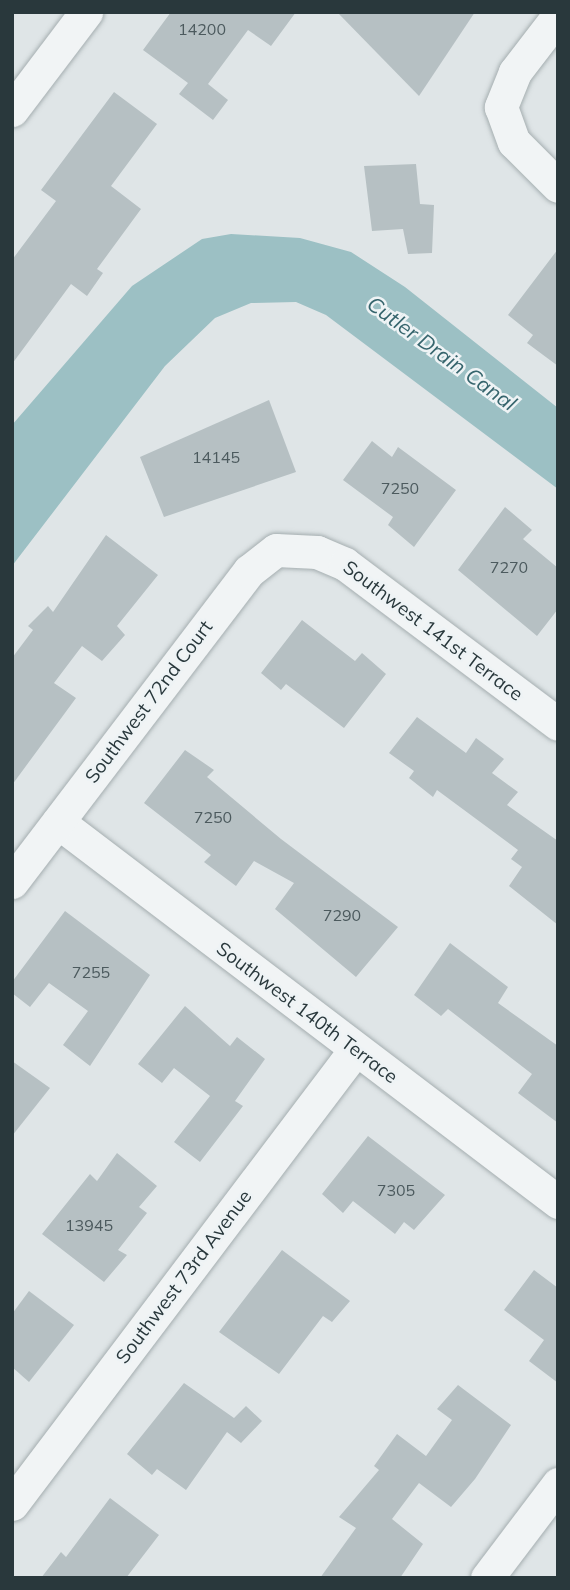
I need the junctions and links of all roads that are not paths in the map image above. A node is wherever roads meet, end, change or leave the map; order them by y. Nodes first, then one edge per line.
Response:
1 (86, 12) edge
2 (558, 16) edge
3 (12, 110) edge
4 (558, 186) edge
5 (302, 549) joint
6 (558, 724) edge
7 (58, 822) junction
8 (12, 882) edge
9 (355, 1049) junction
10 (558, 1202) edge
11 (558, 1485) edge
12 (12, 1504) edge
13 (487, 1578) edge

1 - 3 street
2 - 4 street
5 - 6 street, Southwest 141st Terrace
5 - 7 street, Southwest 72nd Court
7 - 8 street, Southwest 72nd Court
7 - 9 street, Southwest 140th Terrace
9 - 10 street, Southwest 140th Terrace
9 - 12 street, Southwest 73rd Avenue
11 - 13 street

